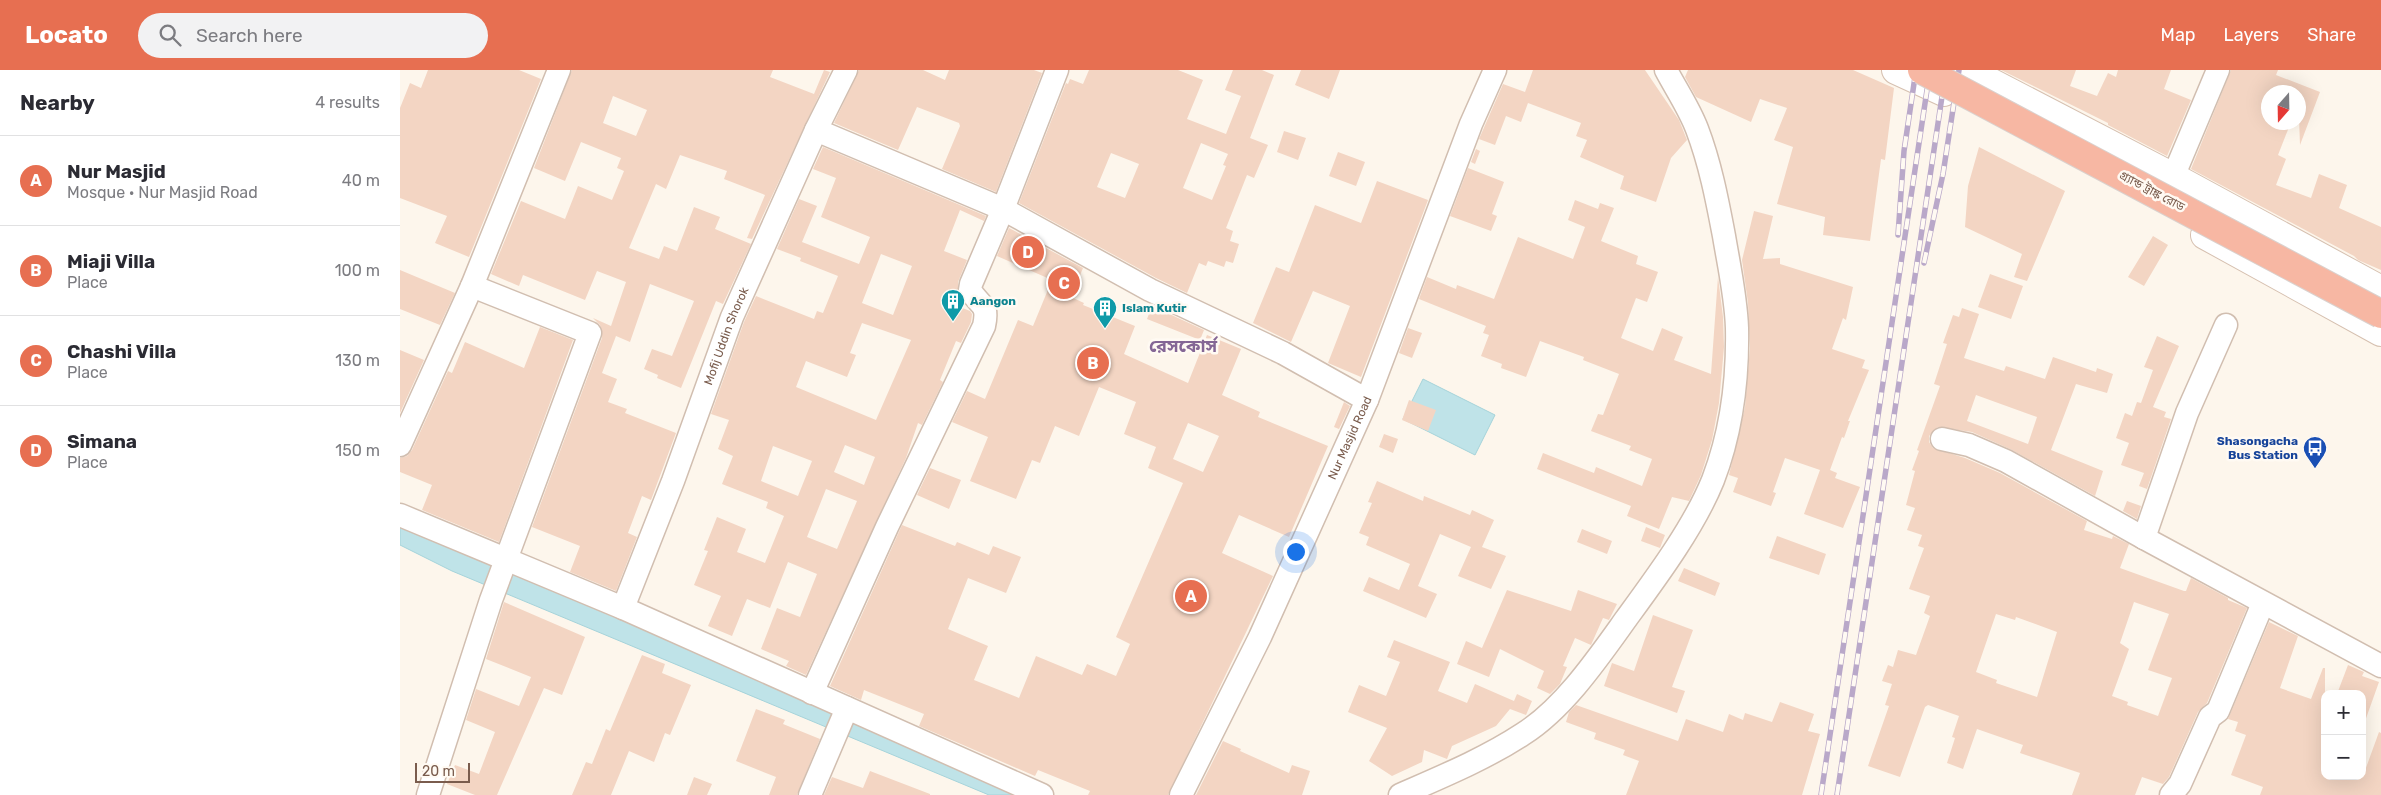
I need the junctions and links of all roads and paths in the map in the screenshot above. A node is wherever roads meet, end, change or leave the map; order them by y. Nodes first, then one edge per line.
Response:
1 (559, 70) edge
2 (846, 70) edge
3 (1057, 70) edge
4 (1495, 70) edge
5 (1666, 70) edge
6 (1896, 70) edge
7 (1922, 70) edge
8 (1967, 70) edge
9 (2218, 70) edge
10 (816, 130) junction
11 (2173, 177) junction
12 (1004, 209) junction
13 (472, 286) junction
14 (2381, 290) edge
15 (2381, 314) edge
16 (2226, 325) dead end
17 (2381, 332) edge
18 (1367, 400) junction
19 (1942, 439) dead end
20 (400, 445) edge
21 (400, 515) edge
22 (2144, 538) junction
23 (506, 558) junction
24 (2263, 603) junction
25 (623, 608) junction
26 (2381, 666) edge
27 (812, 693) junction
28 (847, 708) junction
29 (428, 795) edge
30 (810, 795) edge
31 (1042, 795) edge
32 (1181, 795) edge
33 (1400, 795) edge
34 (2171, 795) edge

1 - 13 street
2 - 10 street, Mofij Uddin Shorok
3 - 12 street
4 - 18 street, Nur Masjid Road
5 - 33 street
6 - 17 street
7 - 15 highway, গ্র্যান্ড ট্রাঙ্ক রোড, bridge
8 - 11 street
9 - 11 street
10 - 12 street
10 - 25 street, Mofij Uddin Shorok
11 - 14 street
12 - 18 street
12 - 27 street
13 - 20 street
13 - 23 street
16 - 22 street
18 - 32 street, Nur Masjid Road
19 - 22 street
21 - 23 street
22 - 24 street
23 - 25 street
23 - 29 street
24 - 26 street
24 - 34 street
25 - 27 street
27 - 28 street
28 - 30 street
28 - 31 street

